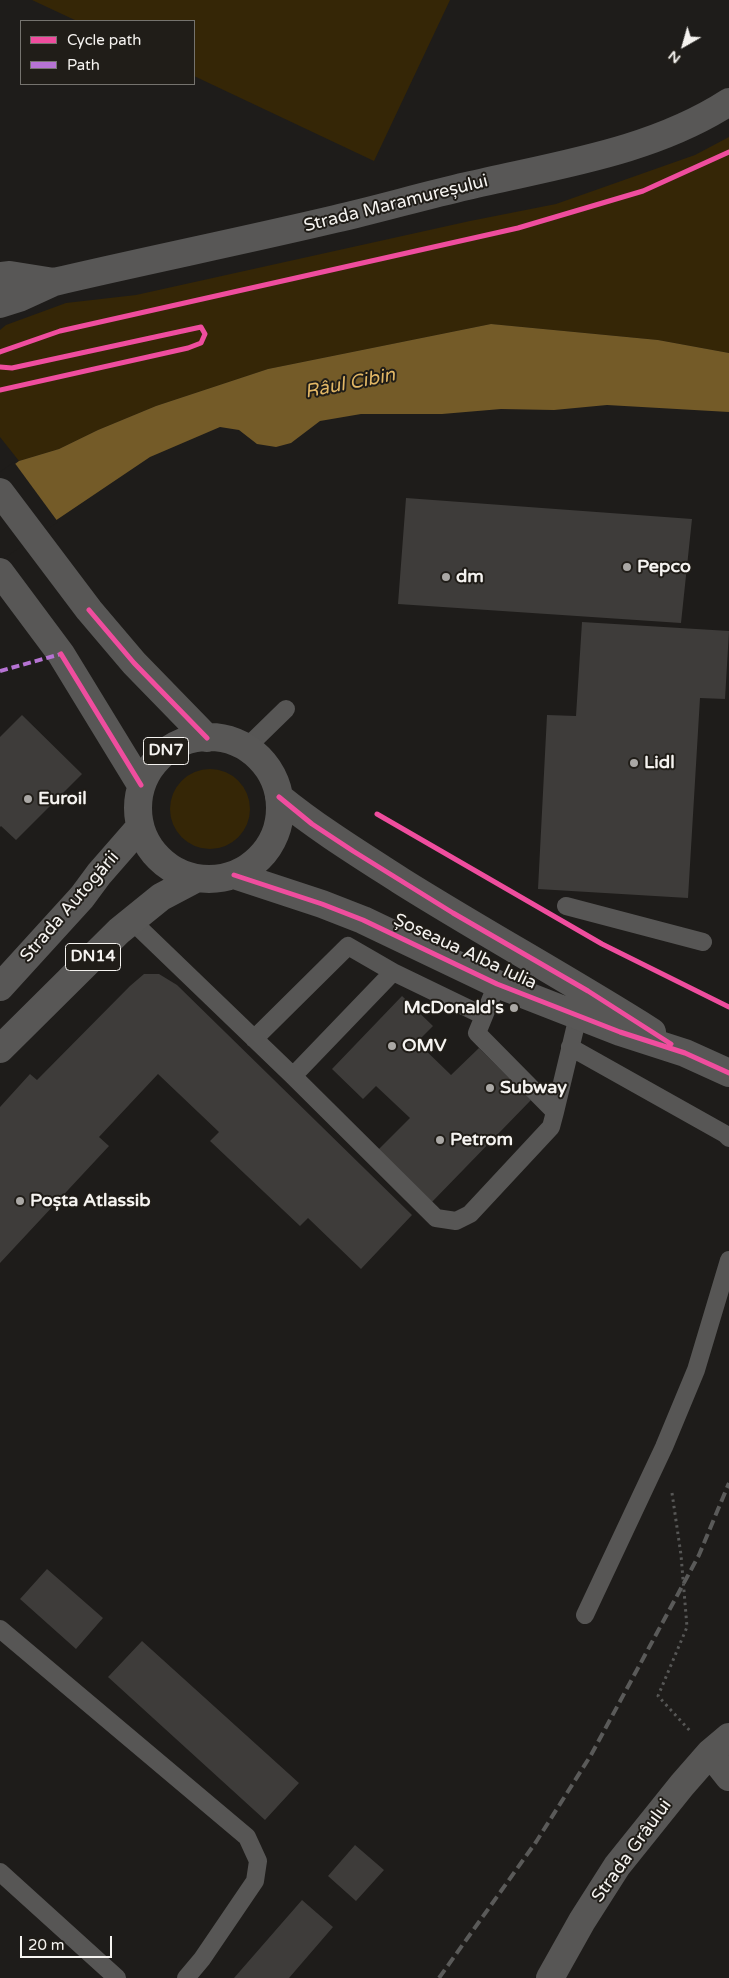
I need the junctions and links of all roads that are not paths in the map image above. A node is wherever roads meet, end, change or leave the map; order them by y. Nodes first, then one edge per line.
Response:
1 (729, 102) edge
2 (3, 271) edge
3 (54, 282) junction
4 (0, 304) edge
5 (0, 492) edge
6 (0, 572) edge
7 (286, 709) dead end
8 (207, 738) junction
9 (246, 748) junction
10 (142, 785) junction
11 (279, 796) junction
12 (140, 827) junction
13 (234, 875) junction
14 (197, 878) junction
15 (566, 906) dead end
16 (363, 920) junction
17 (132, 921) junction
18 (703, 942) dead end
19 (348, 946) junction
20 (393, 972) junction
21 (497, 984) junction
22 (0, 987) edge
23 (484, 1016) junction
24 (578, 1016) junction
25 (254, 1039) junction
26 (570, 1047) junction
27 (0, 1049) edge
28 (685, 1053) junction
29 (729, 1073) edge
30 (293, 1076) junction
31 (555, 1112) junction
32 (729, 1138) edge
33 (729, 1260) edge
34 (585, 1615) dead end
35 (0, 1629) edge
36 (719, 1745) edge
37 (729, 1777) edge
38 (0, 1872) edge
39 (117, 1978) edge
40 (186, 1978) edge
41 (550, 1978) edge

1 - 3 main road, Strada Maramureșului
2 - 3 main road, Strada Maramureșului
3 - 4 main road, Strada Maramureșului
5 - 8 main road, DN7
6 - 10 main road, DN7
7 - 9 lane
8 - 9 main road, DN7
8 - 10 main road, DN7
9 - 11 main road, DN7
10 - 12 main road, DN7
11 - 13 main road, DN7
11 - 28 main road, Șoseaua Alba Iulia / DN7
12 - 14 main road, DN7
12 - 22 main road, Strada Autogării / DN14
13 - 14 main road, DN7
13 - 16 main road, Șoseaua Alba Iulia / DN7
14 - 17 main road, DN14
15 - 18 lane
16 - 19 lane
16 - 21 main road, Șoseaua Alba Iulia / DN7
17 - 25 lane
17 - 27 main road, DN14
19 - 20 lane
19 - 25 lane
20 - 23 lane
20 - 30 lane
21 - 23 lane
21 - 24 main road, Șoseaua Alba Iulia / DN7
23 - 31 lane
24 - 26 lane
24 - 28 main road, Șoseaua Alba Iulia / DN7
25 - 30 lane
26 - 31 lane
26 - 32 lane
28 - 29 main road, Șoseaua Alba Iulia / DN7
30 - 31 lane
33 - 34 lane
35 - 40 lane
36 - 37 street
36 - 41 street, Strada Grâului
38 - 39 lane

